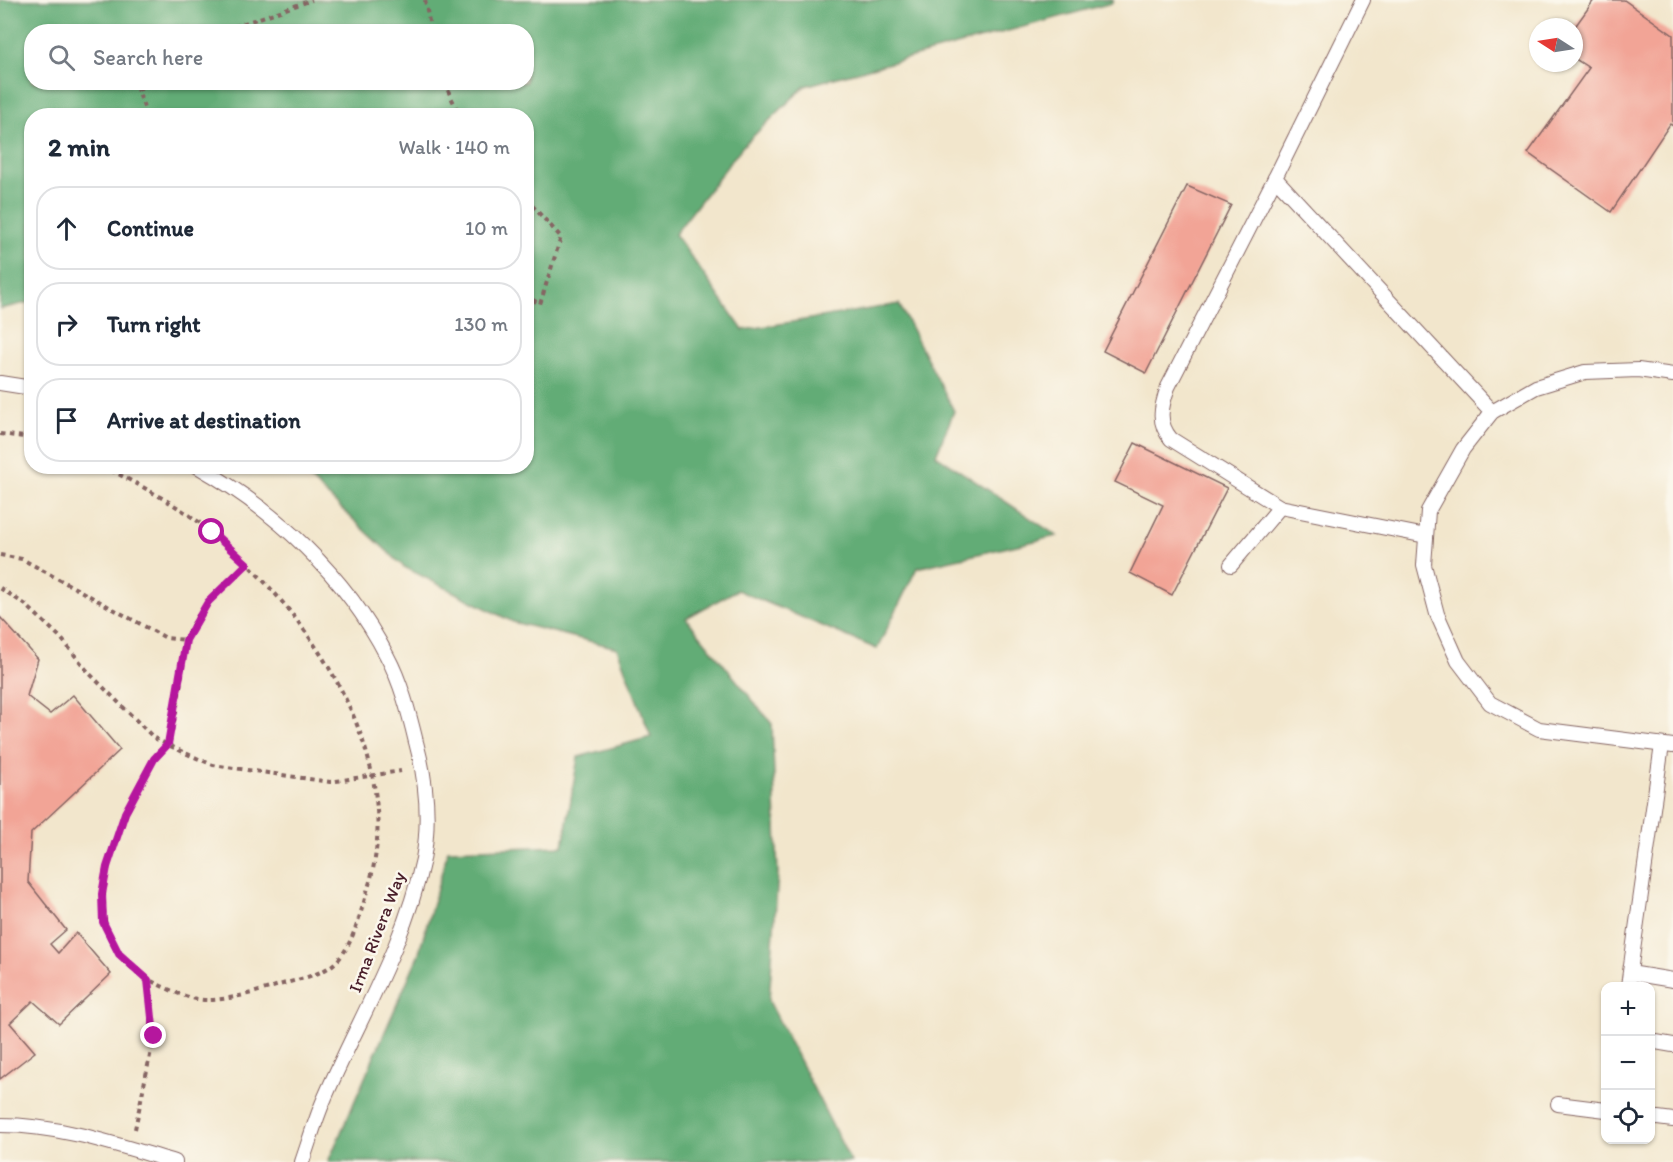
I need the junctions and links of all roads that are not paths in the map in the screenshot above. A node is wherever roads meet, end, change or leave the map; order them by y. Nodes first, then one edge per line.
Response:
1 (1364, 0) edge
2 (1275, 178) junction
3 (1673, 375) edge
4 (0, 383) edge
5 (24, 387) edge
6 (1492, 412) junction
7 (210, 474) edge
8 (1280, 507) junction
9 (1426, 536) junction
10 (1231, 565) dead end
11 (1667, 745) edge
12 (1629, 980) edge
13 (1673, 980) edge
14 (1655, 1042) edge
15 (1673, 1045) edge
16 (1558, 1104) dead end
17 (1601, 1109) edge
18 (1655, 1118) edge
19 (1673, 1120) edge
20 (0, 1125) edge
21 (175, 1162) edge
22 (302, 1162) edge

1 - 2 lane
2 - 6 lane
2 - 8 lane
3 - 6 lane
4 - 5 lane
6 - 9 lane
7 - 22 lane, Irma Rivera Way
8 - 9 lane
8 - 10 lane
9 - 11 lane
11 - 12 lane
12 - 13 lane
14 - 15 lane
16 - 17 lane
18 - 19 lane
20 - 21 lane

